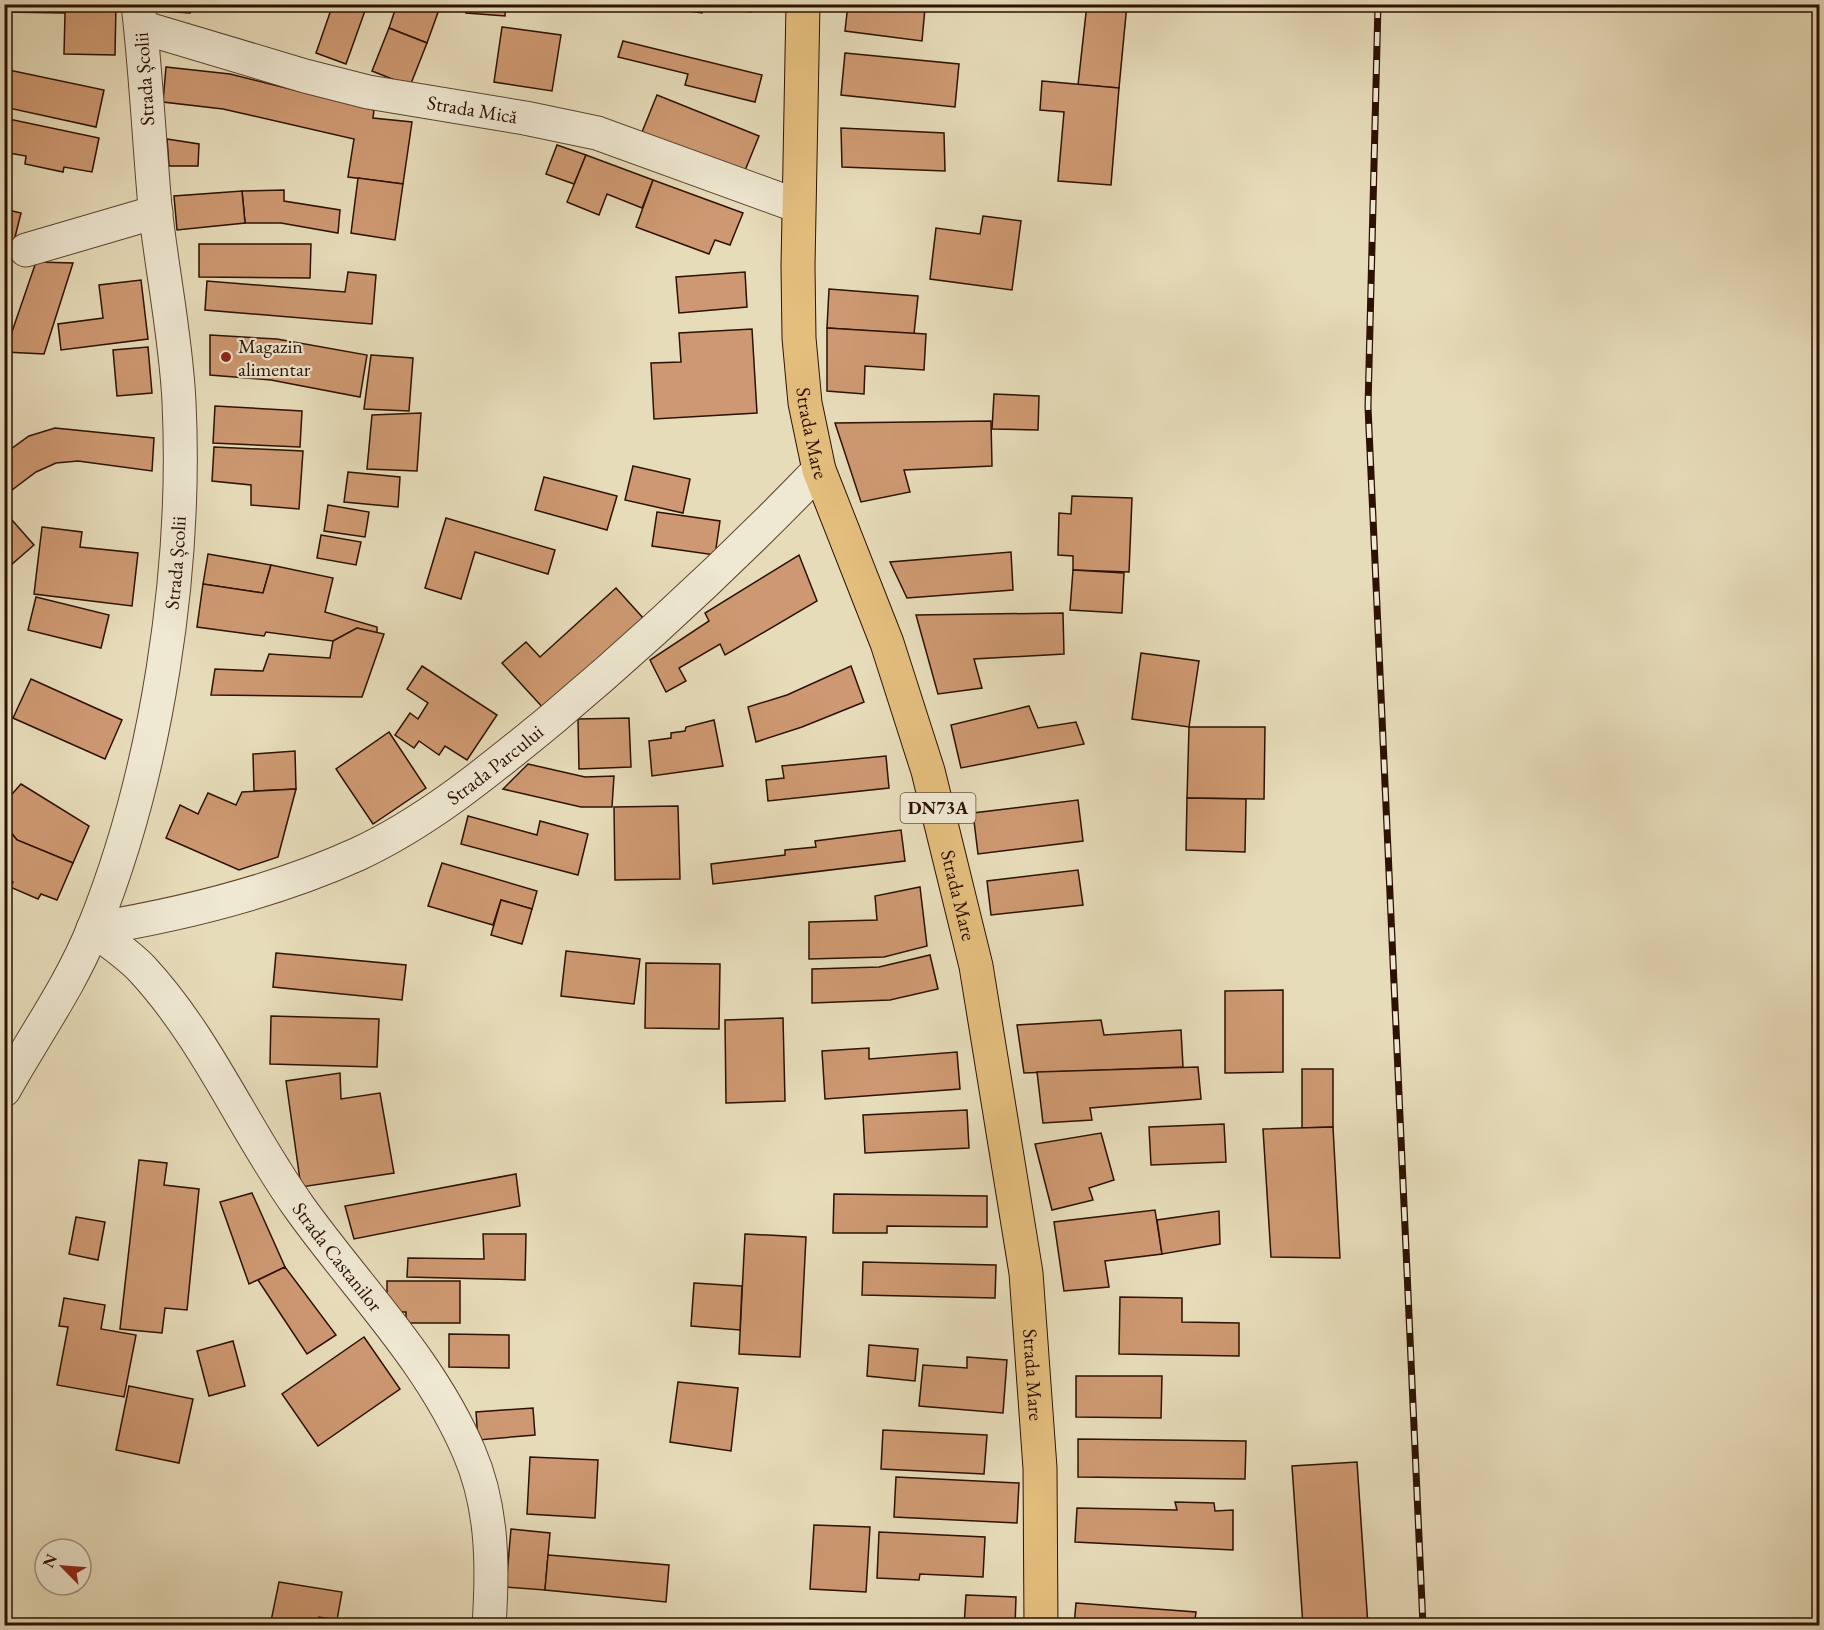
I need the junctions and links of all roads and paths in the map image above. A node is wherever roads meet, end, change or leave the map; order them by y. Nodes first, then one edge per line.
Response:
1 (803, 4) edge
2 (140, 16) edge
3 (798, 206) junction
4 (156, 212) junction
5 (26, 250) dead end
6 (819, 470) junction
7 (93, 929) junction
8 (4, 1090) edge
9 (489, 1626) edge
10 (1041, 1626) edge

1 - 3 main road, Strada Mare / DN73A
2 - 3 street, Strada Mică
2 - 4 street, Strada Școlii
3 - 6 main road, Strada Mare / DN73A
4 - 5 street
4 - 7 street, Strada Școlii
6 - 7 street, Strada Parcului
6 - 10 main road, Strada Mare / DN73A
7 - 8 street, Strada Școlii
7 - 9 street, Strada Castanilor

